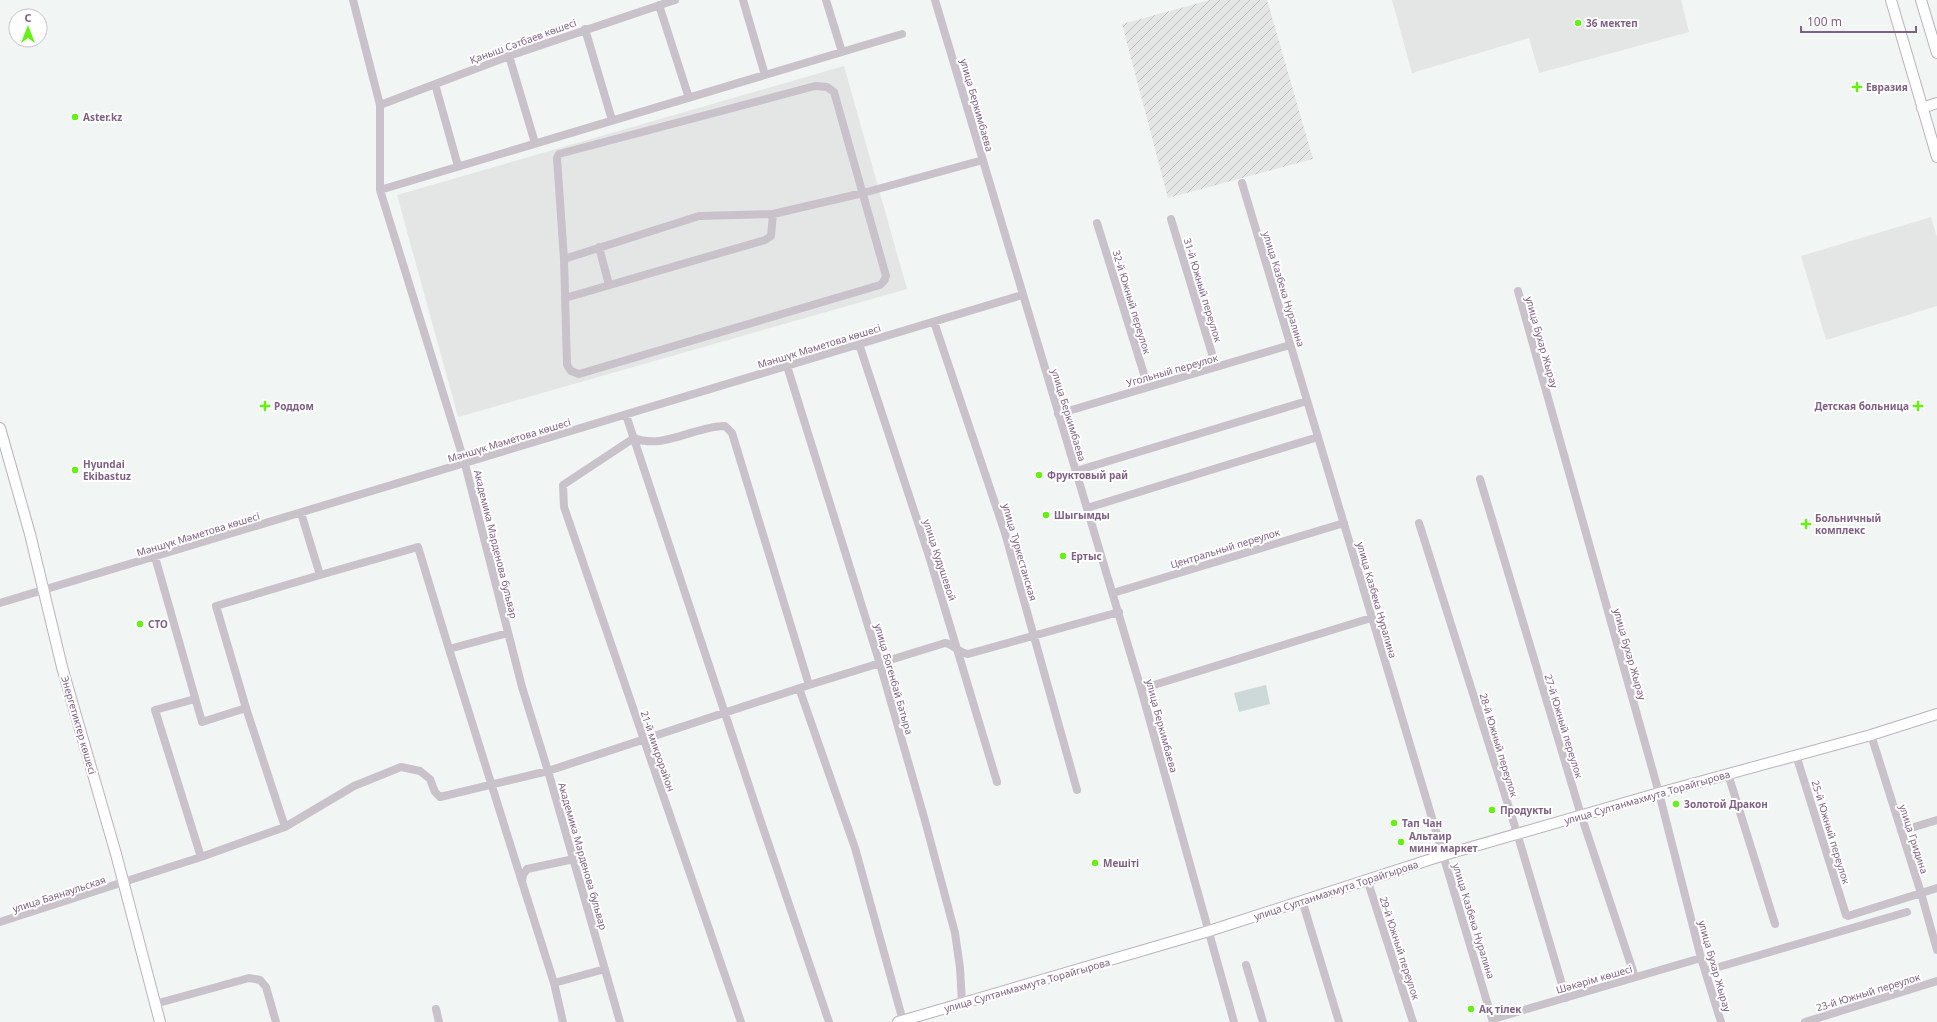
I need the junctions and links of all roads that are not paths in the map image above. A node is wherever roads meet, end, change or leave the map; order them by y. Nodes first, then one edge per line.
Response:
1 (352, 0) edge
2 (675, 0) edge
3 (743, 0) edge
4 (826, 0) edge
5 (936, 0) edge
6 (1891, 0) edge
7 (1921, 0) edge
8 (659, 5) junction
9 (585, 29) junction
10 (902, 34) dead end
11 (842, 52) junction
12 (1937, 53) edge
13 (509, 56) junction
14 (765, 76) junction
15 (435, 84) junction
16 (689, 98) junction
17 (1937, 103) edge
18 (380, 105) junction
19 (1922, 108) junction
20 (612, 120) junction
21 (535, 143) junction
22 (1937, 156) edge
23 (983, 160) junction
24 (458, 166) junction
25 (1242, 183) dead end
26 (380, 190) junction
27 (862, 193) junction
28 (773, 214) junction
29 (1171, 219) dead end
30 (1097, 223) dead end
31 (599, 247) junction
32 (564, 259) junction
33 (609, 285) junction
34 (1518, 291) dead end
35 (1022, 295) junction
36 (565, 298) junction
37 (934, 322) junction
38 (859, 344) junction
39 (1290, 345) junction
40 (787, 366) junction
41 (1216, 367) junction
42 (1148, 387) junction
43 (1307, 401) junction
44 (1058, 414) junction
45 (626, 415) junction
46 (0, 428) edge
47 (1318, 437) junction
48 (634, 438) junction
49 (465, 464) junction
50 (1076, 471) junction
51 (1480, 479) dead end
52 (1087, 508) junction
53 (301, 513) junction
54 (1344, 523) junction
55 (1419, 523) dead end
56 (155, 557) junction
57 (320, 575) junction
58 (43, 590) junction
59 (1113, 593) junction
60 (0, 603) edge
61 (1119, 612) junction
62 (1371, 618) junction
63 (508, 633) junction
64 (1033, 635) junction
65 (450, 649) junction
66 (958, 651) junction
67 (880, 664) junction
68 (809, 685) junction
69 (799, 688) junction
70 (1141, 688) junction
71 (195, 699) junction
72 (246, 708) junction
73 (724, 712) junction
74 (1937, 714) edge
75 (1871, 734) junction
76 (644, 739) junction
77 (1796, 755) junction
78 (548, 771) junction
79 (1728, 774) junction
80 (997, 782) dead end
81 (492, 783) junction
82 (1077, 790) dead end
83 (1659, 792) junction
84 (1580, 815) junction
85 (1937, 820) edge
86 (285, 827) junction
87 (1901, 831) junction
88 (1516, 833) junction
89 (1444, 855) junction
90 (201, 857) junction
91 (574, 859) junction
92 (1367, 879) junction
93 (522, 882) junction
94 (123, 883) junction
95 (1937, 888) edge
96 (1921, 893) junction
97 (1302, 900) junction
98 (1908, 912) dead end
99 (0, 922) edge
100 (1775, 924) dead end
101 (1209, 932) junction
102 (1937, 950) edge
103 (1701, 958) junction
104 (1246, 965) dead end
105 (605, 969) junction
106 (1705, 970) junction
107 (1634, 977) junction
108 (1937, 981) edge
109 (554, 983) junction
110 (1566, 998) junction
111 (962, 1003) junction
112 (155, 1004) junction
113 (436, 1009) dead end
114 (900, 1021) edge
115 (1493, 1021) edge
116 (160, 1022) edge
117 (276, 1022) edge
118 (439, 1022) edge
119 (563, 1022) edge
120 (620, 1022) edge
121 (740, 1022) edge
122 (830, 1022) edge
123 (1234, 1022) edge
124 (1263, 1022) edge
125 (1339, 1022) edge
126 (1413, 1022) edge
127 (1721, 1022) edge
128 (1806, 1022) edge

1 - 18 street, Академика Марденова бульвар
2 - 8 street, Қаныш Сәтбаев көшесі
3 - 14 street
4 - 11 street
5 - 23 street, улица Беркимбаева
6 - 19 main road
7 - 12 main road
8 - 9 street, Қаныш Сәтбаев көшесі
8 - 16 street
9 - 13 street, Қаныш Сәтбаев көшесі
9 - 20 street
10 - 11 street
11 - 14 street
13 - 15 street, Қаныш Сәтбаев көшесі
13 - 21 street
14 - 16 street
15 - 18 street, Қаныш Сәтбаев көшесі
15 - 24 street
16 - 20 street
17 - 19 main road
18 - 26 street, Академика Марденова бульвар
19 - 22 main road
20 - 21 street
21 - 24 street
23 - 27 street
23 - 35 street, улица Беркимбаева
24 - 26 street
25 - 39 street, улица Казбека Нуралина
26 - 49 street, Академика Марденова бульвар
27 - 28 street
27 - 32 street
27 - 36 street
28 - 31 street
28 - 33 street
29 - 41 street, 31-й Южный переулок
30 - 42 street, 32-й Южный переулок
31 - 32 street
31 - 33 street
32 - 36 street
33 - 36 street
34 - 83 street, улица Бухар Жырау
35 - 37 street, Мәншүк Мәметова көшесі
35 - 44 street, улица Беркимбаева
37 - 38 street, Мәншүк Мәметова көшесі
37 - 64 street, улица Туркестанская
38 - 40 street, Мәншүк Мәметова көшесі
38 - 66 street, улица Кудушевой
39 - 41 street, Угольный переулок
39 - 43 street, улица Казбека Нуралина
40 - 45 street, Мәншүк Мәметова көшесі
40 - 67 street, улица Богенбай Батыра
41 - 42 street, Угольный переулок
42 - 44 street, Угольный переулок
43 - 47 street, улица Казбека Нуралина
43 - 50 street
44 - 50 street, улица Беркимбаева
45 - 48 street
45 - 49 street, Мәншүк Мәметова көшесі
46 - 58 main road, Энергетиктер көшесі
47 - 52 street
47 - 54 street, улица Казбека Нуралина
48 - 68 street
48 - 73 street
48 - 76 street, 21-й микрорайон
49 - 53 street, Мәншүк Мәметова көшесі
49 - 63 street, Академика Марденова бульвар
50 - 52 street, улица Беркимбаева
51 - 84 street, 27-й Южный переулок
52 - 59 street, улица Беркимбаева
53 - 56 street, Мәншүк Мәметова көшесі
53 - 57 street
54 - 59 street, Центральный переулок
54 - 62 street, улица Казбека Нуралина
55 - 88 street, 28-й Южный переулок
56 - 58 street, Мәншүк Мәметова көшесі
56 - 71 street
57 - 65 street
57 - 72 street
58 - 60 street, Мәншүк Мәметова көшесі
58 - 94 main road, Энергетиктер көшесі
59 - 61 street, улица Беркимбаева
61 - 64 street
61 - 70 street, улица Беркимбаева
62 - 70 street
62 - 89 street, улица Казбека Нуралина
63 - 65 street
63 - 78 street, Академика Марденова бульвар
64 - 66 street
64 - 82 street, улица Туркестанская
65 - 81 street
66 - 67 street
66 - 80 street, улица Кудушевой
67 - 68 street
67 - 111 street, улица Богенбай Батыра
68 - 69 street
69 - 73 street
69 - 114 street
70 - 101 street, улица Беркимбаева
71 - 72 street
71 - 90 street
72 - 86 street
73 - 76 street
73 - 122 street
74 - 75 main road, улица Султанмахмута Торайгырова
75 - 77 main road, улица Султанмахмута Торайгырова
75 - 87 street, улица Гридина
76 - 78 street
76 - 121 street, 21-й микрорайон
77 - 79 main road, улица Султанмахмута Торайгырова
77 - 96 street, 25-й Южный переулок
78 - 81 street
78 - 91 street, Академика Марденова бульвар
79 - 83 main road, улица Султанмахмута Торайгырова
79 - 100 street
81 - 86 street, улица Баянаульская
81 - 93 street
83 - 84 main road, улица Султанмахмута Торайгырова
83 - 103 street, улица Бухар Жырау
84 - 88 main road, улица Султанмахмута Торайгырова
84 - 107 street, 27-й Южный переулок
85 - 87 street
86 - 90 street, улица Баянаульская
87 - 96 street, улица Гридина
88 - 89 main road, улица Султанмахмута Торайгырова
88 - 110 street, 28-й Южный переулок
89 - 92 main road, улица Султанмахмута Торайгырова
89 - 115 street, улица Казбека Нуралина
90 - 94 street, улица Баянаульская
91 - 93 street
91 - 105 street, Академика Марденова бульвар
92 - 97 main road, улица Султанмахмута Торайгырова
92 - 126 street, 29-й Южный переулок
93 - 109 street
94 - 99 street, улица Баянаульская
94 - 112 main road, Энергетиктер көшесі
95 - 96 street
96 - 102 street, улица Гридина
97 - 101 main road, улица Султанмахмута Торайгырова
97 - 125 street
98 - 106 street
101 - 111 main road, улица Султанмахмута Торайгырова
101 - 123 street, улица Беркимбаева
103 - 106 street, улица Бухар Жырау
103 - 107 street, Шәкәрім көшесі
104 - 124 street
105 - 109 street
105 - 120 street, Академика Марденова бульвар
106 - 127 street, улица Бухар Жырау
107 - 110 street, Шәкәрім көшесі
108 - 128 street, 23-й Южный переулок
109 - 119 street
110 - 115 street, Шәкәрім көшесі
111 - 114 main road, улица Султанмахмута Торайгырова
112 - 116 main road, Энергетиктер көшесі
112 - 117 street
113 - 118 street

